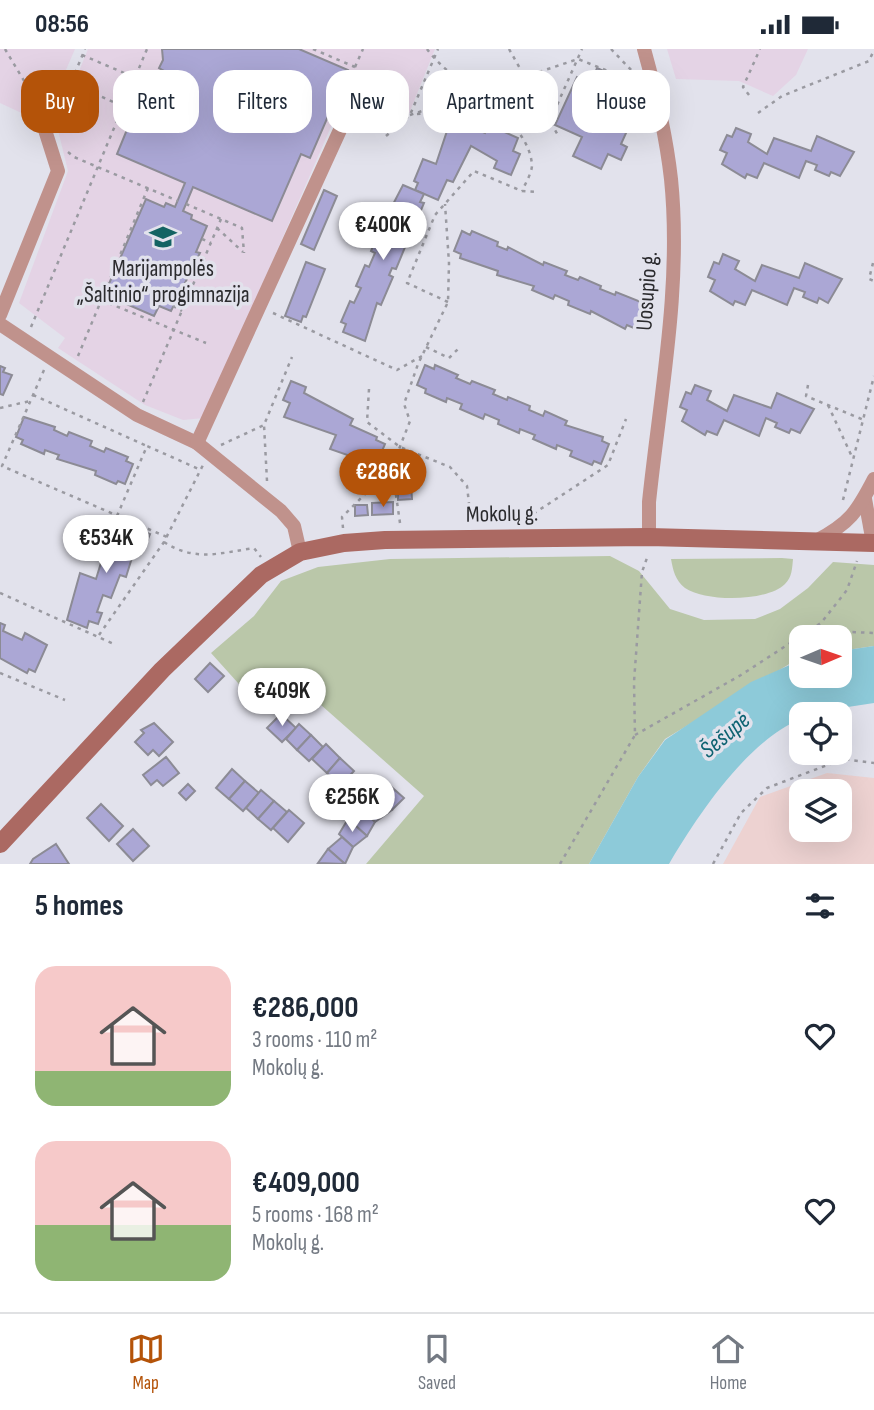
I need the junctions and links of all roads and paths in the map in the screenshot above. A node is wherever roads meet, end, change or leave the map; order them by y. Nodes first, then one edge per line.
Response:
1 (5, 49) edge
2 (85, 49) edge
3 (147, 49) edge
4 (313, 49) edge
5 (363, 49) edge
6 (427, 49) edge
7 (438, 49) edge
8 (509, 49) edge
9 (582, 49) edge
10 (611, 49) edge
11 (644, 49) edge
12 (760, 49) edge
13 (874, 50) edge
14 (82, 55) junction
15 (433, 59) junction
16 (578, 59) junction
17 (355, 67) junction
18 (76, 70) edge
19 (118, 70) edge
20 (138, 70) edge
21 (355, 70) edge
22 (446, 70) edge
23 (520, 70) edge
24 (540, 70) edge
25 (21, 76) edge
26 (749, 95) dead end
27 (558, 103) edge
28 (423, 110) edge
29 (758, 113) dead end
30 (423, 114) edge
31 (410, 115) junction
32 (113, 130) edge
33 (46, 133) edge
34 (48, 133) edge
35 (339, 133) edge
36 (518, 133) edge
37 (556, 133) edge
38 (386, 135) dead end
39 (559, 137) dead end
40 (97, 167) junction
41 (148, 188) junction
42 (522, 191) junction
43 (536, 192) dead end
44 (178, 201) dead end
45 (186, 204) dead end
46 (445, 204) junction
47 (221, 219) junction
48 (217, 228) junction
49 (202, 239) dead end
50 (211, 243) junction
51 (873, 263) edge
52 (874, 281) edge
53 (101, 300) junction
54 (448, 302) junction
55 (173, 306) dead end
56 (260, 307) junction
57 (182, 311) junction
58 (0, 315) edge
59 (0, 324) edge
60 (174, 330) junction
61 (25, 341) junction
62 (206, 343) dead end
63 (461, 346) dead end
64 (426, 347) junction
65 (422, 356) junction
66 (50, 357) junction
67 (292, 357) dead end
68 (72, 372) junction
69 (874, 376) edge
70 (808, 385) dead end
71 (369, 389) dead end
72 (33, 395) junction
73 (30, 401) junction
74 (828, 405) junction
75 (0, 410) edge
76 (137, 415) junction
77 (626, 419) dead end
78 (864, 420) junction
79 (264, 425) junction
80 (197, 443) junction
81 (147, 446) junction
82 (400, 447) junction
83 (209, 453) junction
84 (854, 461) junction
85 (392, 467) junction
86 (201, 470) junction
87 (874, 479) edge
88 (865, 499) junction
89 (268, 501) junction
90 (843, 502) dead end
91 (117, 516) junction
92 (167, 537) junction
93 (533, 538) junction
94 (473, 539) junction
95 (402, 540) junction
96 (816, 541) junction
97 (164, 542) junction
98 (874, 542) edge
99 (344, 543) junction
100 (648, 546) junction
101 (300, 552) junction
102 (857, 559) dead end
103 (270, 569) junction
104 (0, 593) edge
105 (818, 625) edge
106 (852, 632) edge
107 (874, 633) edge
108 (99, 635) junction
109 (789, 644) edge
110 (116, 645) dead end
111 (0, 673) edge
112 (65, 700) dead end
113 (635, 735) junction
114 (874, 763) edge
115 (0, 844) edge
116 (560, 864) edge
117 (713, 864) edge

1 - 25 path
2 - 14 path
3 - 20 path
4 - 17 path
5 - 17 path
6 - 15 path
7 - 15 path
8 - 23 path
9 - 16 path
10 - 16 path
11 - 100 street, Uosupio g.
12 - 26 path
13 - 29 path
14 - 18 path
14 - 19 path
15 - 22 path
15 - 31 path
16 - 24 path
16 - 27 path
17 - 21 path
28 - 31 path
30 - 31 path
31 - 38 path
32 - 40 path
33 - 58 street
34 - 40 path
35 - 56 street
36 - 42 path
37 - 39 path
40 - 41 path
40 - 61 path
41 - 44 path
41 - 53 path
42 - 43 path
42 - 46 path
45 - 47 path
46 - 54 path
46 - 54 path
47 - 48 path
47 - 48 path
48 - 50 path
49 - 50 path
50 - 57 path
51 - 52 path
53 - 60 path
53 - 68 path
54 - 64 path
55 - 57 path
56 - 65 path
56 - 80 street
57 - 60 path
59 - 61 street
60 - 62 path
60 - 76 path
61 - 66 street
63 - 64 path
64 - 65 path
65 - 82 path
66 - 68 street
66 - 72 path
67 - 79 path
68 - 76 street
69 - 78 path
70 - 74 path
71 - 82 path
72 - 73 path
72 - 81 path
73 - 75 path
73 - 91 path
74 - 78 path
74 - 84 path
76 - 80 street
77 - 93 path
78 - 84 path
79 - 83 path
79 - 89 path
80 - 83 street
81 - 86 path
81 - 91 path
82 - 85 path
82 - 94 path
83 - 86 path
83 - 89 street
84 - 90 path
85 - 95 path
85 - 99 path
86 - 92 path
87 - 88 street
88 - 96 street
88 - 98 street
89 - 101 street
91 - 92 path
92 - 97 path
93 - 94 main road, Mokolų g.
93 - 100 main road, Mokolų g.
94 - 95 main road, Mokolų g.
95 - 99 main road, Mokolų g.
96 - 98 main road, Mokolų g.
96 - 100 main road, Mokolų g.
97 - 103 path
97 - 108 path
99 - 101 main road, Mokolų g.
100 - 113 path
101 - 103 main road, Mokolų g.
102 - 105 path
103 - 115 main road, Mokolų g.
104 - 108 path
106 - 107 path
108 - 110 path
109 - 113 path
111 - 112 path
113 - 116 path
114 - 117 path

